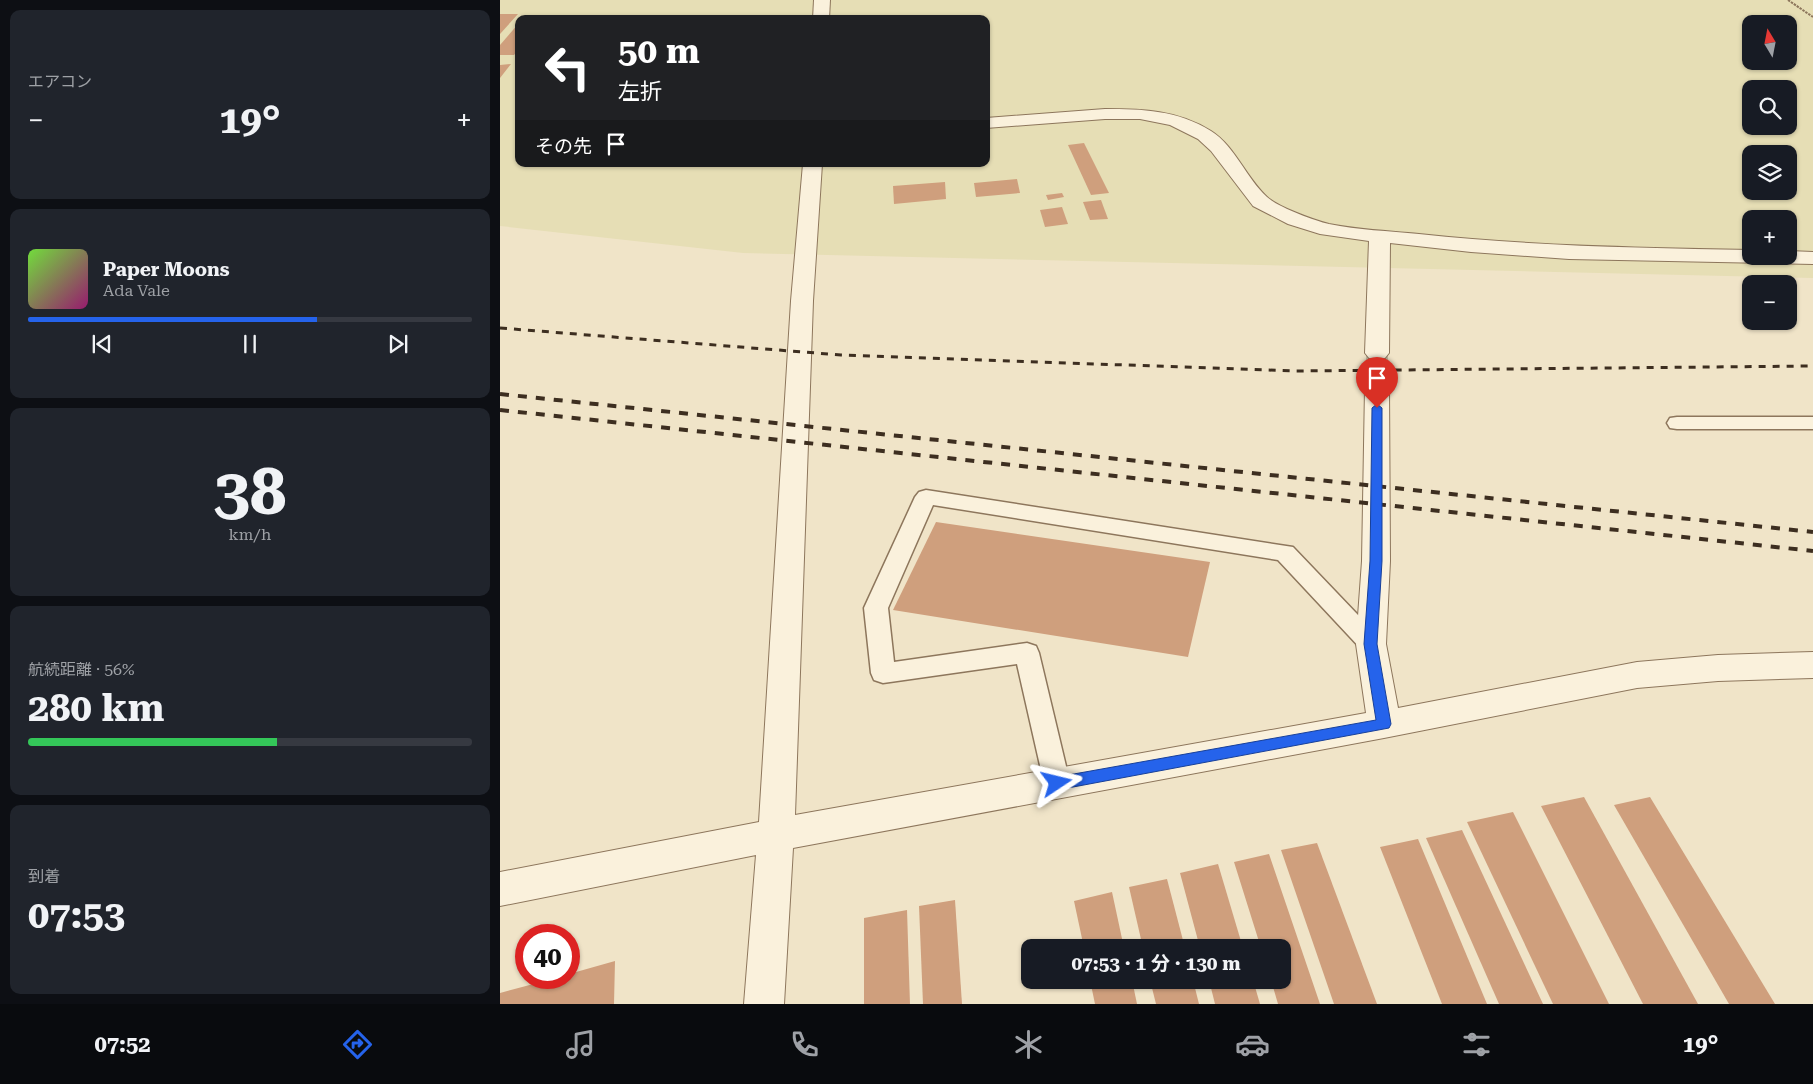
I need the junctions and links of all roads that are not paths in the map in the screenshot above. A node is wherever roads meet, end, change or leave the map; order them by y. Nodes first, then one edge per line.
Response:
1 (822, 0) edge
2 (821, 15) edge
3 (990, 123) edge
4 (812, 167) edge
5 (1380, 236) junction
6 (1813, 258) edge
7 (1378, 353) tunnel mouth
8 (1377, 388) tunnel mouth
9 (1677, 423) dead end
10 (1813, 423) edge
11 (1371, 644) junction
12 (1813, 665) edge
13 (1384, 724) junction
14 (1057, 783) junction
15 (776, 834) junction
16 (500, 889) edge
17 (764, 1004) edge

1 - 2 street
3 - 5 street
4 - 15 street
5 - 6 street
5 - 7 street
8 - 11 street
9 - 10 lane
11 - 13 street
11 - 14 lane
12 - 13 street
13 - 14 street
14 - 15 street
15 - 16 street
15 - 17 street

